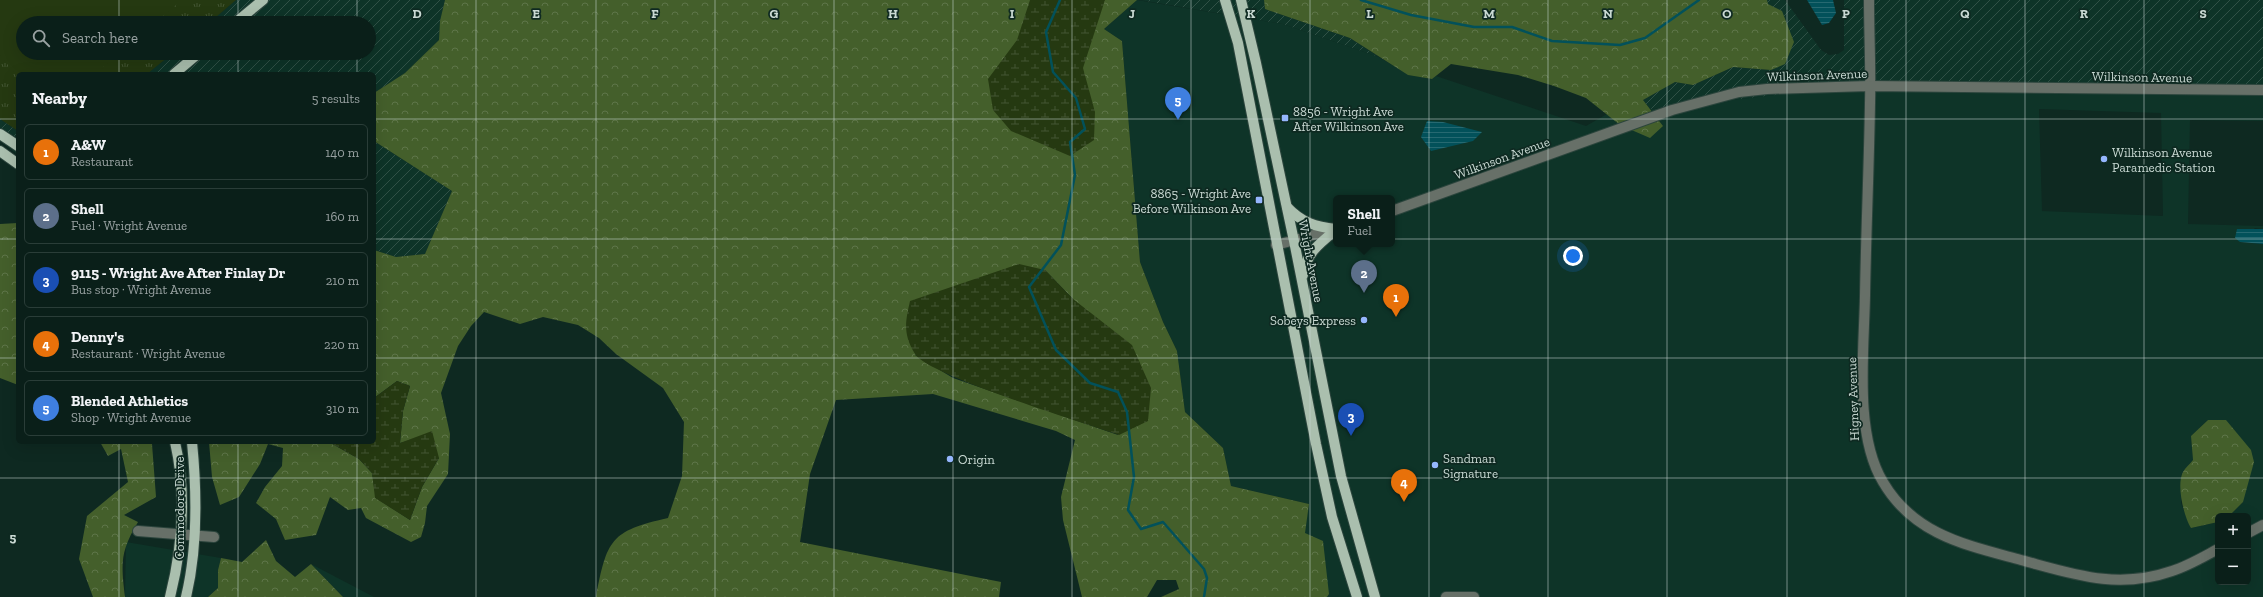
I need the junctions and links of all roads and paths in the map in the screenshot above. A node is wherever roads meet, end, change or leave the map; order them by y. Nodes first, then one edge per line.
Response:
1 (263, 0) edge
2 (1226, 0) edge
3 (1241, 0) edge
4 (1869, 0) edge
5 (244, 16) edge
6 (191, 60) edge
7 (176, 72) edge
8 (1870, 86) junction
9 (2263, 90) edge
10 (0, 134) edge
11 (16, 145) edge
12 (0, 150) edge
13 (16, 162) edge
14 (1287, 206) junction
15 (1395, 210) edge
16 (1333, 229) edge
17 (1333, 230) edge
18 (1333, 232) edge
19 (1294, 241) junction
20 (1276, 245) junction
21 (1302, 278) junction
22 (175, 444) edge
23 (192, 444) edge
24 (2263, 525) edge
25 (138, 530) dead end
26 (2251, 531) edge
27 (181, 533) junction
28 (194, 534) junction
29 (214, 537) dead end
30 (2215, 550) edge
31 (170, 597) edge
32 (186, 597) edge
33 (1357, 597) edge
34 (1375, 597) edge
35 (1446, 597) edge
36 (1474, 597) edge

1 - 5 main road
2 - 20 main road
3 - 14 main road, Wright Avenue
4 - 8 street, Higney Avenue
6 - 7 main road
8 - 9 street, Wilkinson Avenue
8 - 15 street, Wilkinson Avenue
8 - 30 street, Higney Avenue
10 - 11 main road
12 - 13 main road
14 - 16 main road
14 - 19 main road, Wright Avenue
17 - 19 street
18 - 21 main road
19 - 20 street
19 - 21 main road, Wright Avenue
20 - 33 main road
21 - 34 main road, Wright Avenue
22 - 27 main road, Commodore Drive
23 - 28 main road, Commodore Drive
24 - 26 street
25 - 27 street
27 - 28 street
27 - 31 main road, Commodore Drive
28 - 29 street
28 - 32 main road, Commodore Drive
35 - 36 street

